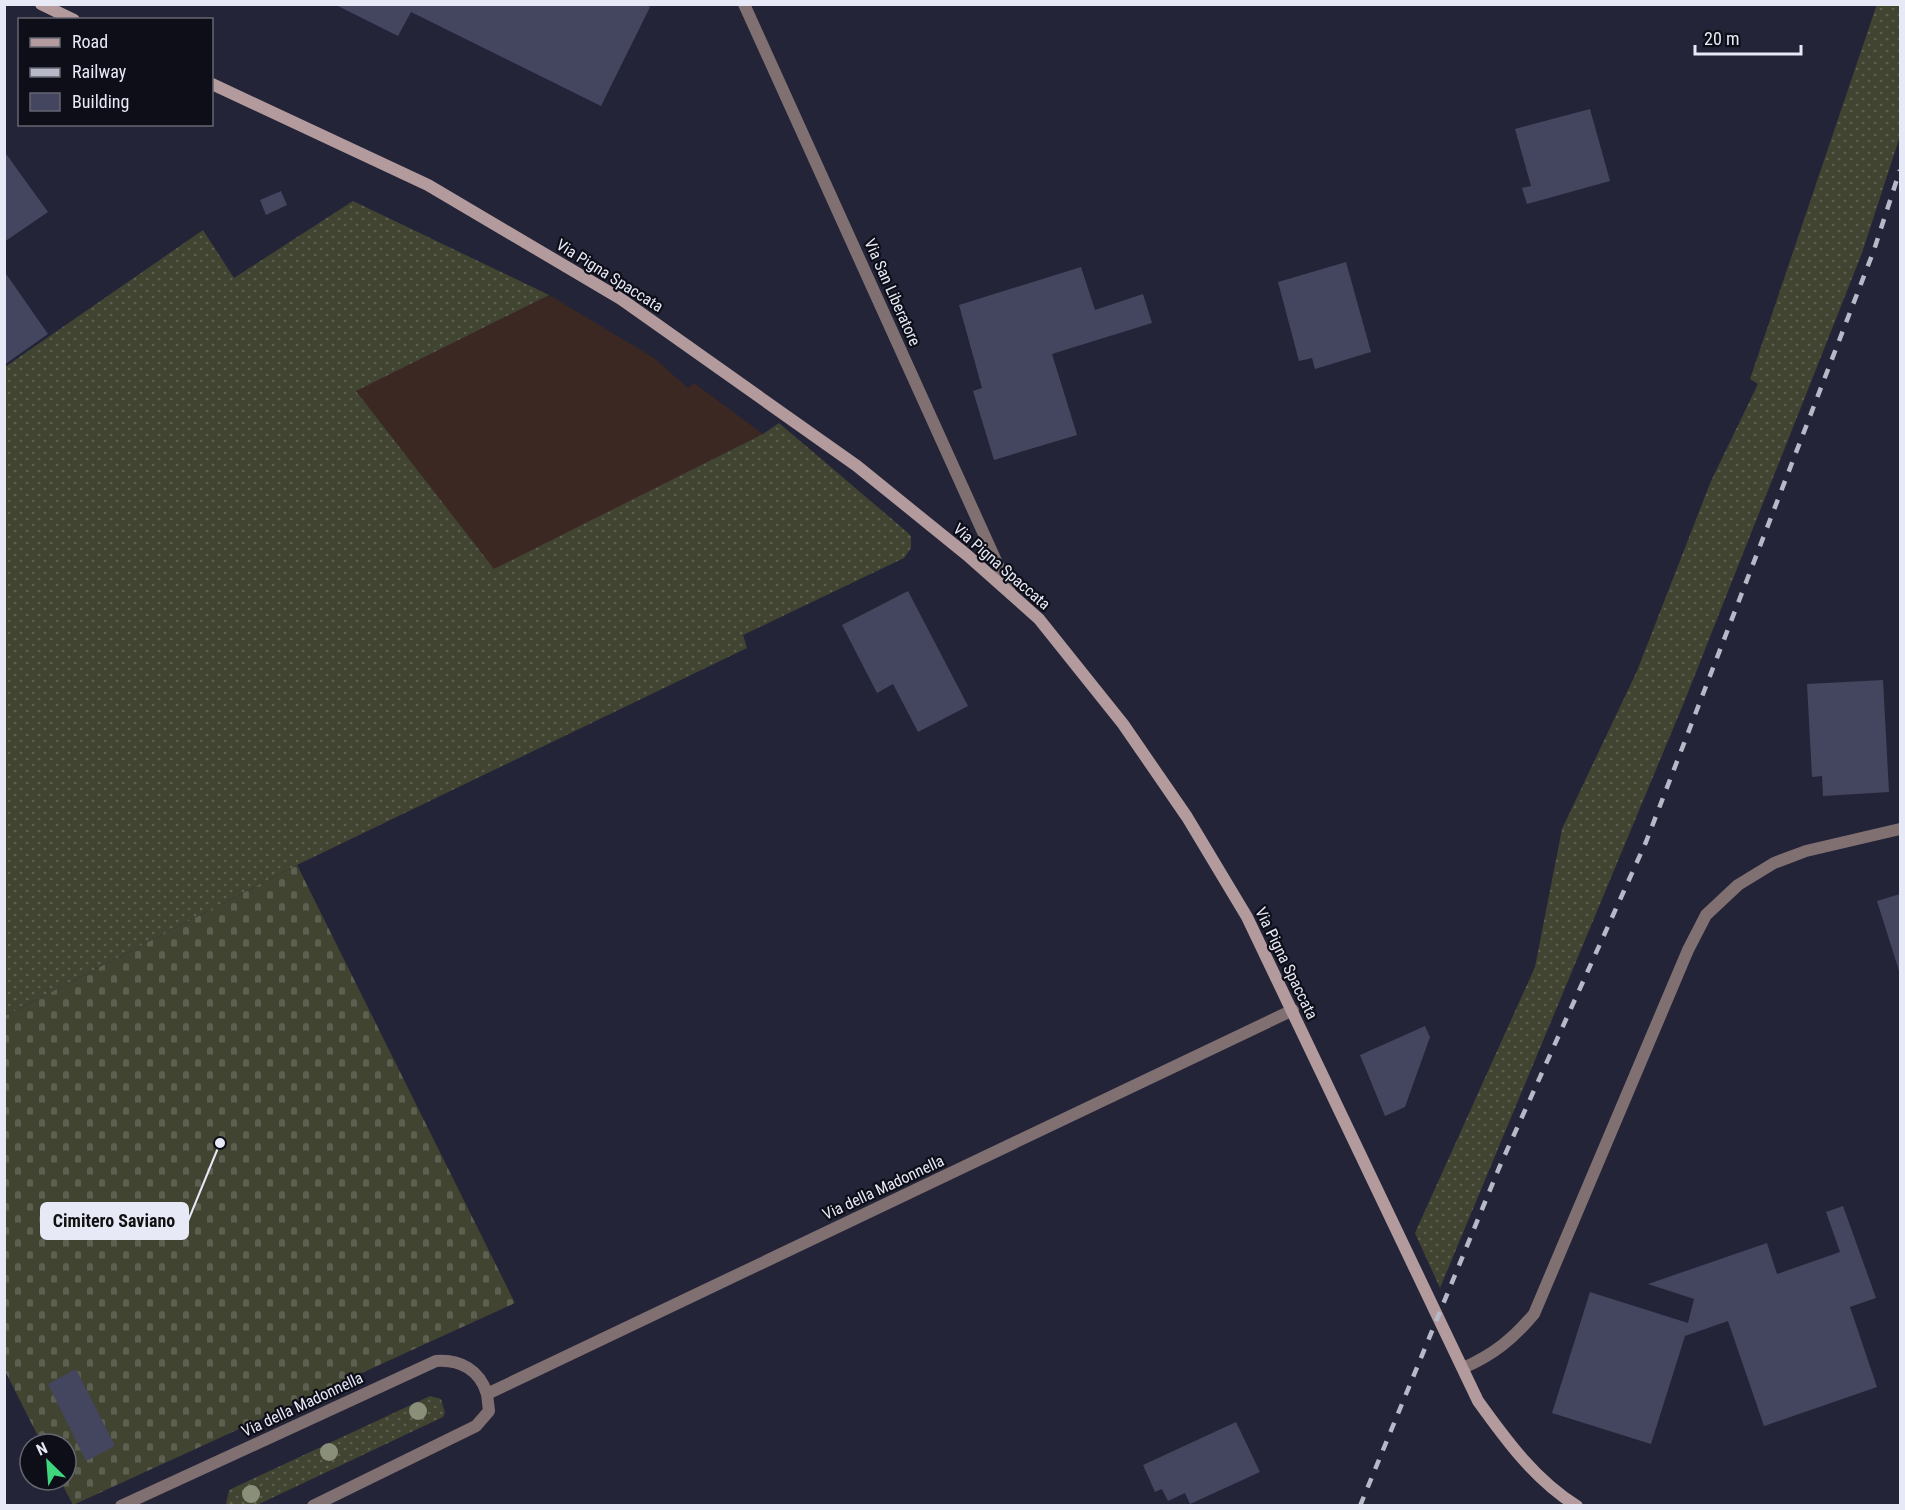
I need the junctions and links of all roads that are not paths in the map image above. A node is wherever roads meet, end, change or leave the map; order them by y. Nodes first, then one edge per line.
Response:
1 (41, 4) edge
2 (744, 4) edge
3 (70, 18) edge
4 (213, 84) edge
5 (1011, 594) junction
6 (1900, 829) edge
7 (1293, 1010) junction
8 (1463, 1368) junction
9 (487, 1394) junction
10 (121, 1506) edge
11 (313, 1506) edge
12 (1577, 1506) edge

1 - 3 main road
2 - 5 street, Via San Liberatore
4 - 5 main road, Via Pigna Spaccata
5 - 7 main road, Via Pigna Spaccata
6 - 8 street
7 - 8 main road, Via Pigna Spaccata
7 - 9 street, Via della Madonnella
8 - 12 main road, Via Pigna Spaccata
9 - 10 street, Via della Madonnella
9 - 11 street

